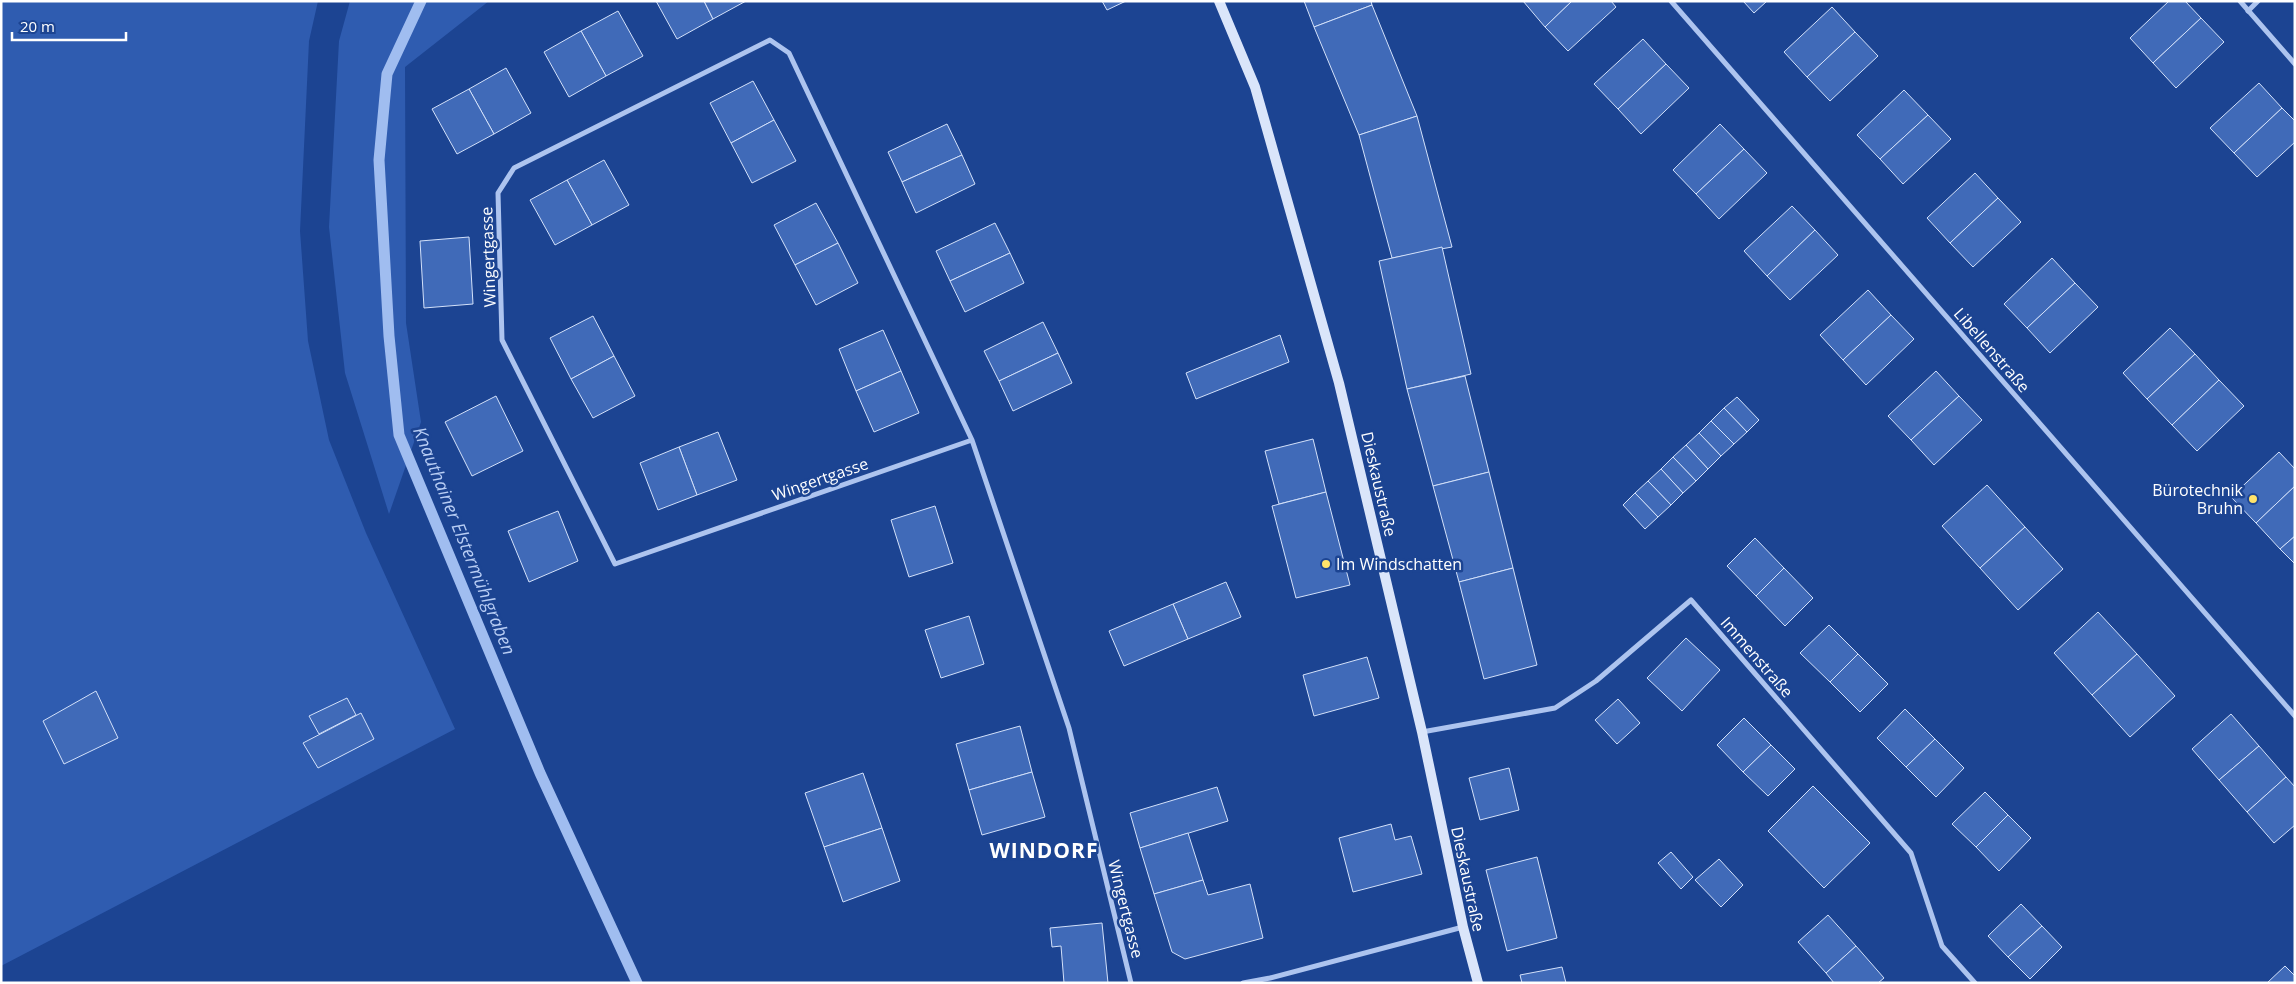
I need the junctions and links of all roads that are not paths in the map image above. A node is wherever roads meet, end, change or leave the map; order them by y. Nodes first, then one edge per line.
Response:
1 (1219, 1) edge
2 (1671, 1) edge
3 (2240, 1) edge
4 (2258, 1) edge
5 (2248, 11) junction
6 (2295, 64) edge
7 (972, 440) junction
8 (2295, 716) edge
9 (1422, 732) junction
10 (1462, 927) junction
11 (1131, 983) edge
12 (1243, 983) edge
13 (1478, 983) edge
14 (1975, 983) edge

1 - 9 main road, Dieskaustraße
2 - 8 street, Libellenstraße
3 - 5 street
4 - 5 street
5 - 6 street
7 - 7 street, Wingertgasse
7 - 11 street, Wingertgasse
9 - 10 main road, Dieskaustraße
9 - 14 street, Immenstraße
10 - 12 street
10 - 13 main road, Dieskaustraße

